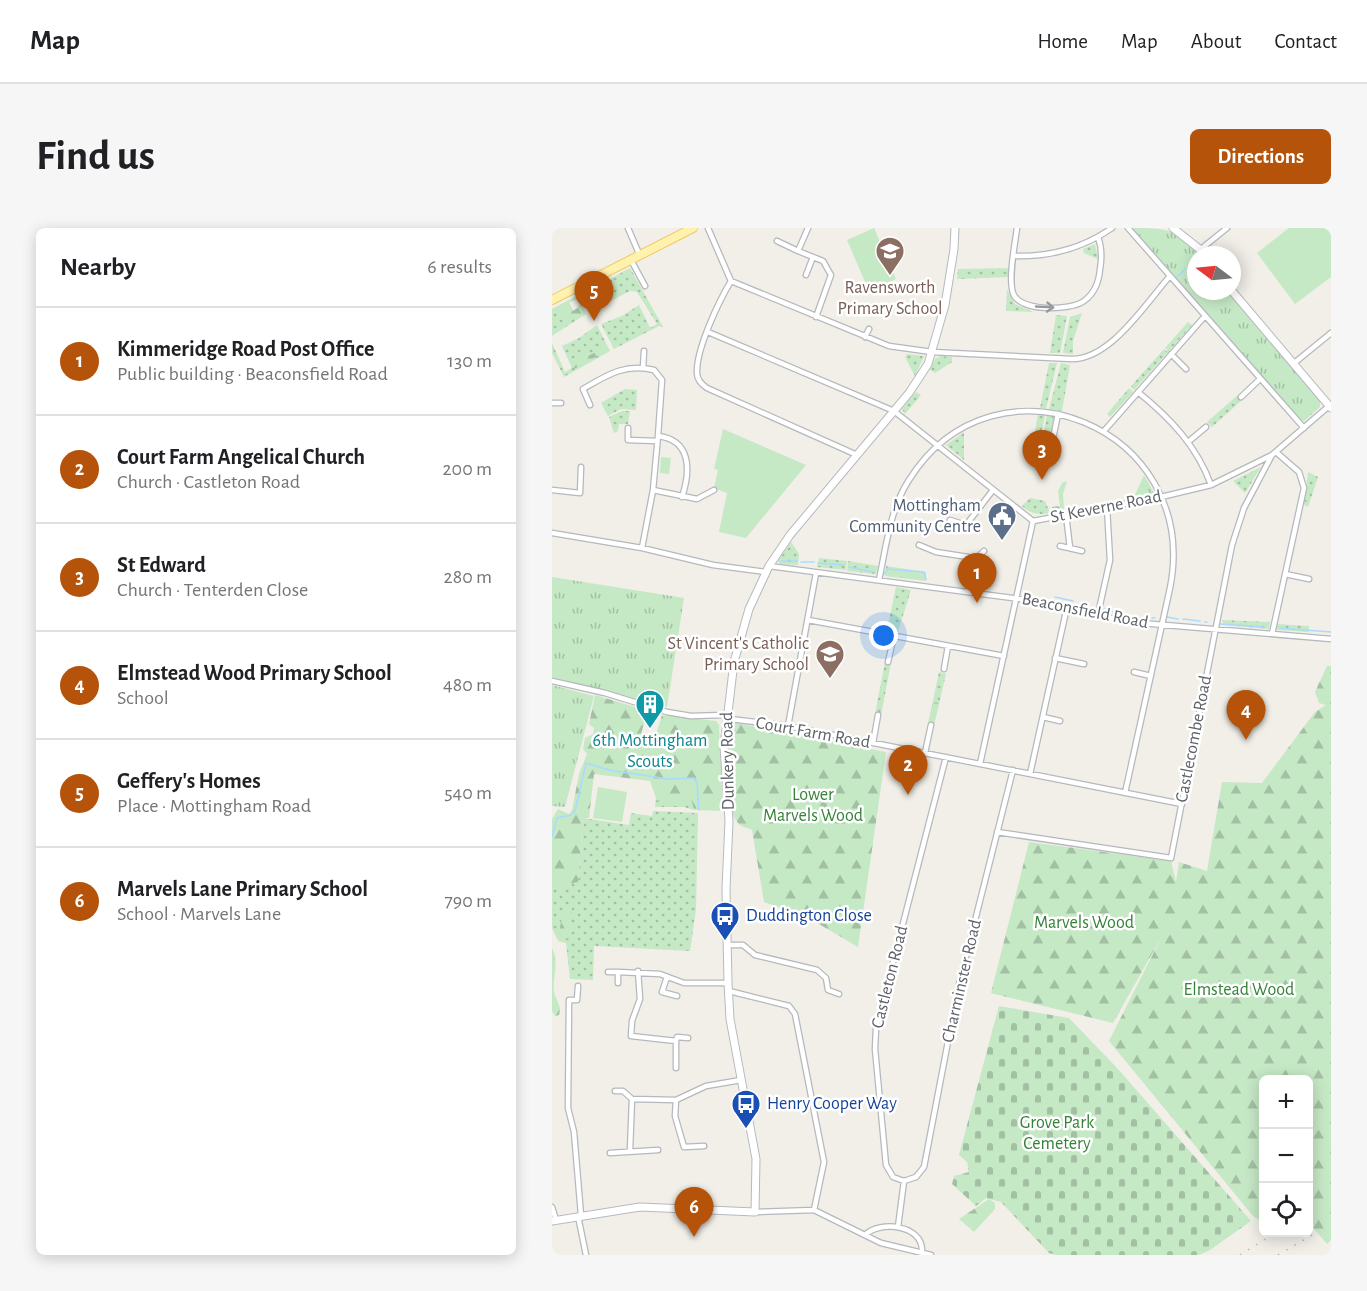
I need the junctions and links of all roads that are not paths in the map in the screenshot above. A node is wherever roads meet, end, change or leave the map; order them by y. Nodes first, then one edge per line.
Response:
1 (628, 228) edge
2 (693, 228) edge
3 (708, 228) edge
4 (808, 228) edge
5 (955, 228) edge
6 (1017, 228) edge
7 (1097, 228) edge
8 (1112, 228) edge
9 (1128, 228) edge
10 (1173, 228) edge
11 (1227, 228) edge
12 (676, 233) edge
13 (1099, 237) junction
14 (777, 241) dead end
15 (1197, 246) edge
16 (1205, 246) edge
17 (798, 251) junction
18 (640, 255) junction
19 (1014, 256) junction
20 (813, 257) junction
21 (631, 260) junction
22 (806, 275) dead end
23 (1170, 276) junction
24 (731, 280) junction
25 (645, 286) dead end
26 (552, 300) edge
27 (1240, 300) edge
28 (1205, 316) junction
29 (816, 317) junction
30 (869, 329) dead end
31 (708, 332) junction
32 (1331, 333) edge
33 (865, 337) junction
34 (645, 351) dead end
35 (932, 351) junction
36 (1171, 354) junction
37 (1293, 364) junction
38 (643, 368) junction
39 (1186, 369) dead end
40 (1260, 380) junction
41 (1138, 392) junction
42 (1241, 397) dead end
43 (552, 403) edge
44 (561, 403) dead end
45 (590, 405) dead end
46 (1330, 407) edge
47 (894, 411) junction
48 (1058, 414) junction
49 (1206, 427) dead end
50 (628, 428) dead end
51 (1304, 428) junction
52 (1104, 431) junction
53 (657, 438) junction
54 (1188, 442) junction
55 (938, 446) junction
56 (1274, 453) junction
57 (857, 455) junction
58 (1049, 458) dead end
59 (581, 467) dead end
60 (1211, 485) junction
61 (552, 490) edge
62 (653, 490) junction
63 (714, 490) dead end
64 (993, 490) junction
65 (709, 494) junction
66 (682, 496) junction
67 (1161, 497) junction
68 (713, 500) dead end
69 (1107, 507) junction
70 (1066, 515) junction
71 (950, 520) dead end
72 (1033, 520) junction
73 (552, 533) edge
74 (920, 544) dead end
75 (1060, 546) dead end
76 (642, 548) junction
77 (1070, 548) junction
78 (984, 551) dead end
79 (1082, 551) dead end
80 (970, 559) junction
81 (768, 569) junction
82 (816, 573) junction
83 (1285, 574) junction
84 (1309, 579) dead end
85 (879, 580) junction
86 (968, 592) junction
87 (1017, 598) junction
88 (1066, 607) junction
89 (1098, 614) junction
90 (808, 620) junction
91 (1162, 625) junction
92 (1215, 630) junction
93 (1272, 634) junction
94 (894, 636) junction
95 (1331, 639) edge
96 (948, 646) junction
97 (1004, 656) junction
98 (1055, 658) junction
99 (888, 662) dead end
100 (1083, 664) dead end
101 (944, 669) dead end
102 (1134, 672) dead end
103 (1151, 676) junction
104 (552, 681) edge
105 (878, 715) dead end
106 (726, 717) junction
107 (1043, 717) junction
108 (1060, 721) dead end
109 (931, 725) dead end
110 (788, 726) junction
111 (873, 743) junction
112 (925, 753) junction
113 (946, 757) junction
114 (980, 764) junction
115 (1012, 770) junction
116 (1030, 774) junction
117 (1125, 793) junction
118 (1182, 804) junction
119 (997, 832) junction
120 (727, 945) junction
121 (608, 972) dead end
122 (618, 972) junction
123 (638, 972) junction
124 (667, 977) junction
125 (618, 983) dead end
126 (578, 986) dead end
127 (728, 987) junction
128 (839, 994) dead end
129 (677, 996) dead end
130 (677, 1038) junction
131 (688, 1038) dead end
132 (676, 1068) dead end
133 (741, 1080) junction
134 (615, 1091) dead end
135 (633, 1099) junction
136 (676, 1100) junction
137 (704, 1146) dead end
138 (630, 1150) junction
139 (658, 1150) dead end
140 (610, 1153) dead end
141 (904, 1181) junction
142 (552, 1208) edge
143 (814, 1210) junction
144 (755, 1212) junction
145 (579, 1215) junction
146 (554, 1220) edge
147 (898, 1227) junction
148 (865, 1235) junction
149 (922, 1251) junction
150 (586, 1255) edge
151 (931, 1255) edge

1 - 18 street
2 - 12 main road
3 - 24 street
4 - 17 street
5 - 35 street, Dunkery Road
6 - 19 street
7 - 13 street
8 - 13 street
9 - 23 street
10 - 15 street
11 - 16 street
12 - 18 main road
13 - 19 street
19 -> 13 street
14 - 17 street
17 - 20 street
18 - 21 main road
20 - 22 street
20 - 29 street
21 - 25 street
21 - 26 main road
23 - 28 street
23 - 35 street
24 - 29 street
24 - 31 street
27 - 37 street
28 - 36 street
28 - 40 street
29 - 33 street
30 - 33 street
31 - 47 street, St Keverne Road
31 - 57 street
32 - 37 street
33 - 35 street
34 - 38 street
35 - 47 street, Dunkery Road
36 - 39 street
36 - 41 street
37 - 46 street
38 - 45 street
38 - 53 street
40 - 42 street
40 - 51 street
41 - 52 street
41 - 54 street
43 - 44 street
46 - 51 street, St Keverne Road
47 - 55 street, St Keverne Road
47 - 57 street, Dunkery Road
48 - 52 street
48 - 55 street
48 - 58 street
49 - 54 street
50 - 53 street
51 - 56 street, St Keverne Road
52 - 67 street
53 - 62 street
53 - 66 street
54 - 60 street
55 - 64 street, St Keverne Road
55 - 85 street
56 - 60 street, St Keverne Road
56 - 83 street
56 - 92 street, Castlecombe Road
57 - 81 street, Dunkery Road
59 - 61 street
60 - 67 street, St Keverne Road
62 - 66 street
62 - 76 street
63 - 65 street
64 - 71 street
64 - 72 street, St Keverne Road
65 - 66 street
65 - 68 street
67 - 69 street, St Keverne Road
67 - 91 street
69 - 70 street, St Keverne Road
69 - 89 street
70 - 72 street, St Keverne Road
70 - 77 street
72 - 87 street
73 - 76 street, Beaconsfield Road
74 - 80 street
75 - 77 street
76 - 81 street, Beaconsfield Road
77 - 79 street
78 - 80 street
80 - 86 street
81 - 82 street, Beaconsfield Road
81 - 106 street, Dunkery Road
82 - 85 street, Beaconsfield Road
82 - 90 street
83 - 84 street
83 - 93 street
85 - 86 street, Beaconsfield Road
86 - 87 street, Beaconsfield Road
87 - 88 street, Beaconsfield Road
87 - 97 street
88 - 89 street, Beaconsfield Road
88 - 98 street
89 - 91 street, Beaconsfield Road
90 - 94 street
90 - 110 street
91 - 92 street, Beaconsfield Road
91 - 103 street
92 - 93 street, Beaconsfield Road
92 - 118 street, Castlecombe Road
93 - 95 street, Beaconsfield Road
94 - 96 street
94 - 99 street
96 - 97 street
96 - 101 street
97 - 114 street
98 - 100 street
98 - 107 street
102 - 103 street
103 - 117 street
104 - 106 street, Court Farm Road
105 - 111 street
106 - 110 street, Court Farm Road
106 - 120 street, Dunkery Road
107 - 108 street
107 - 116 street
109 - 112 street
110 - 111 street, Court Farm Road
111 - 112 street, Court Farm Road
112 - 113 street, Court Farm Road
113 - 114 street, Court Farm Road
113 - 141 street, Castleton Road
114 - 115 street, Court Farm Road
115 - 116 street, Court Farm Road
115 - 119 street, Charminster Road
116 - 117 street, Court Farm Road
117 - 118 street, Court Farm Road
118 - 119 street, Castlecombe Road
119 - 141 street, Charminster Road
120 - 127 street, Dunkery Road
120 - 128 street
121 - 122 street
122 - 123 street
122 - 125 street
123 - 124 street
123 - 130 street
124 - 127 street
124 - 129 street
126 - 145 street
127 - 133 street, Dunkery Road
127 - 143 street
130 - 131 street
130 - 132 street
133 - 136 street
133 - 144 street, Dunkery Road
134 - 135 street
135 - 136 street
135 - 138 street
136 - 137 street
138 - 139 street
138 - 140 street
141 - 147 street
142 - 146 street
143 - 144 street
143 - 148 street
144 - 145 street
145 - 146 street
145 - 150 street
147 - 148 street
147 - 149 street
148 - 149 street
149 - 151 street

